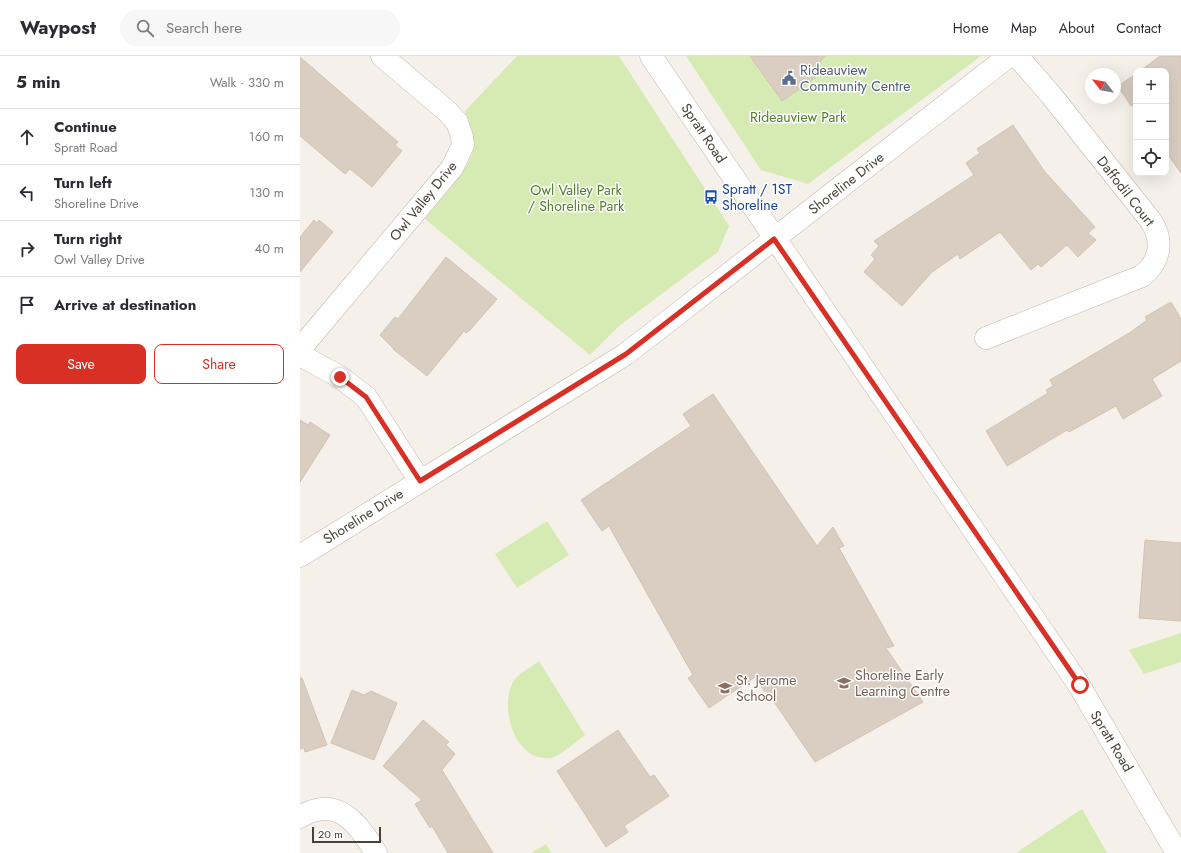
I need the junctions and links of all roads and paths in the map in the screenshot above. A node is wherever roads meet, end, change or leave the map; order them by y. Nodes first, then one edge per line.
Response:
1 (382, 56) edge
2 (651, 56) edge
3 (1009, 56) edge
4 (1017, 56) edge
5 (774, 239) junction
6 (986, 338) dead end
7 (300, 349) edge
8 (300, 356) edge
9 (420, 481) junction
10 (300, 556) edge
11 (300, 817) edge
12 (376, 853) edge
13 (1177, 853) edge

1 - 7 street, Owl Valley Drive
2 - 5 street, Spratt Road
3 - 5 street, Shoreline Drive
4 - 6 street, Daffodil Court
5 - 9 street, Shoreline Drive
5 - 13 street, Spratt Road
8 - 9 street
9 - 10 street, Shoreline Drive
11 - 12 street

